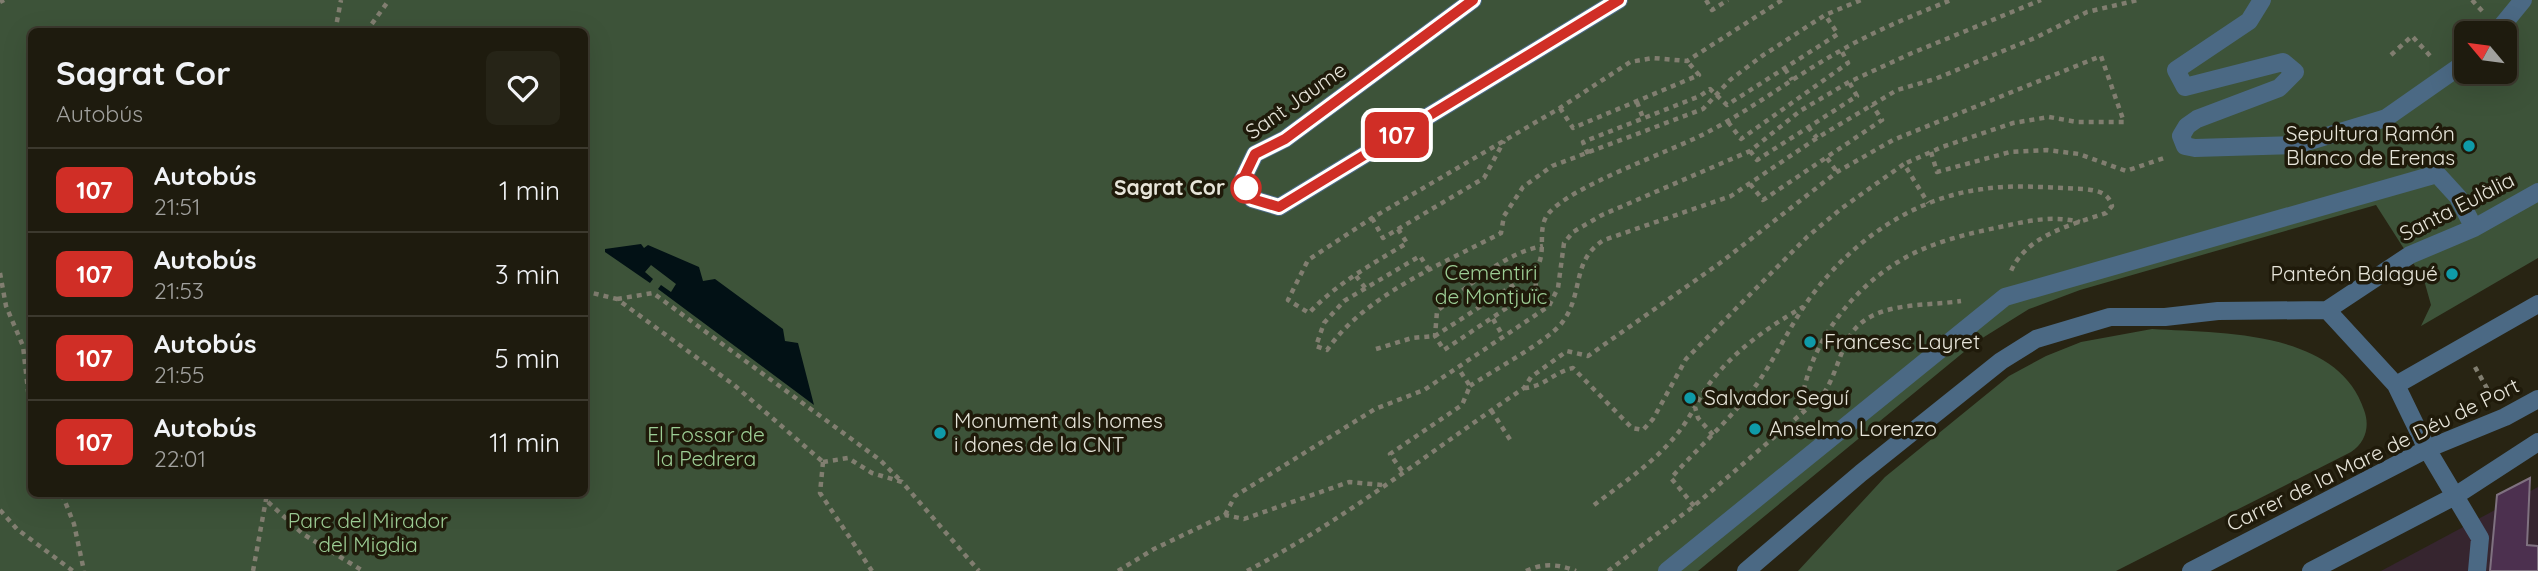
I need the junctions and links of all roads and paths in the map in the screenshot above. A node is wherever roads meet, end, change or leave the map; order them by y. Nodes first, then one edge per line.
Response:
1 (341, 0) edge
2 (389, 0) edge
3 (1473, 0) edge
4 (1619, 0) edge
5 (1706, 0) edge
6 (1728, 0) edge
7 (1763, 0) edge
8 (1782, 0) edge
9 (1861, 0) edge
10 (1951, 0) edge
11 (2041, 0) edge
12 (2138, 0) edge
13 (2262, 0) edge
14 (2472, 0) edge
15 (2523, 0) edge
16 (1769, 8) junction
17 (1825, 15) junction
18 (2486, 15) dead end
19 (2506, 21) edge
20 (336, 28) edge
21 (369, 28) edge
22 (1841, 50) junction
23 (2392, 55) dead end
24 (2434, 60) dead end
25 (1686, 61) junction
26 (1784, 69) junction
27 (2454, 70) edge
28 (1792, 80) junction
29 (1849, 82) junction
30 (1717, 96) junction
31 (1637, 102) junction
32 (1793, 102) junction
33 (1872, 105) junction
34 (1560, 108) junction
35 (1800, 111) junction
36 (1643, 118) junction
37 (1728, 122) junction
38 (1808, 127) junction
39 (1817, 138) junction
40 (1504, 141) junction
41 (2185, 146) junction
42 (1750, 150) junction
43 (1931, 152) junction
44 (1588, 154) junction
45 (1827, 158) junction
46 (1904, 164) junction
47 (1837, 172) junction
48 (1750, 184) junction
49 (2538, 192) edge
50 (1928, 203) junction
51 (1372, 218) junction
52 (2081, 222) junction
53 (2474, 228) junction
54 (1398, 229) junction
55 (2034, 242) dead end
56 (1543, 246) junction
57 (1429, 270) junction
58 (0, 273) edge
59 (1532, 274) junction
60 (1356, 276) junction
61 (1366, 289) junction
62 (588, 292) edge
63 (2005, 297) junction
64 (617, 299) junction
65 (2538, 304) edge
66 (1804, 306) junction
67 (2328, 310) junction
68 (1493, 319) junction
69 (1435, 336) junction
70 (1503, 336) junction
71 (1376, 349) dead end
72 (2473, 363) dead end
73 (1458, 368) junction
74 (2396, 385) junction
75 (1470, 386) junction
76 (1524, 388) junction
77 (28, 390) edge
78 (2538, 399) edge
79 (2494, 402) dead end
80 (1695, 407) junction
81 (1491, 410) junction
82 (1801, 411) junction
83 (1713, 435) junction
84 (1511, 441) dead end
85 (2538, 442) edge
86 (2427, 449) junction
87 (823, 462) junction
88 (1402, 471) junction
89 (902, 482) junction
90 (1382, 485) junction
91 (2455, 496) junction
92 (63, 497) edge
93 (267, 497) edge
94 (268, 502) junction
95 (1594, 505) dead end
96 (1693, 506) junction
97 (0, 510) edge
98 (1225, 515) junction
99 (73, 571) edge
100 (84, 571) edge
101 (253, 571) edge
102 (363, 571) edge
103 (872, 571) edge
104 (979, 571) edge
105 (1118, 571) edge
106 (1247, 571) edge
107 (1526, 571) edge
108 (1576, 571) edge
109 (1608, 571) edge
110 (1667, 571) edge
111 (1746, 571) edge
112 (2191, 571) edge
113 (2311, 571) edge
114 (2476, 571) edge

1 - 20 path
2 - 21 path
3 - 4 street, Sant Jaume
5 - 6 path
7 - 16 path
8 - 16 path
9 - 17 path
10 - 22 path
11 - 29 path
12 - 33 path
13 - 41 street
14 - 18 path
15 - 19 street
16 - 25 path
17 - 26 path
17 - 30 path
22 - 28 path
22 - 32 path
23 - 24 path
25 - 31 path
25 - 34 path
26 - 28 path
26 - 30 path
27 - 41 street
28 - 37 path
29 - 35 path
29 - 38 path
30 - 36 path
30 - 44 path
31 - 34 path
31 - 36 path
32 - 35 path
32 - 37 path
33 - 39 path
33 - 45 path
34 - 40 path
35 - 42 path
36 - 44 path
37 - 56 path
38 - 39 path
38 - 42 path
39 - 48 path
40 - 51 path
40 - 54 path
41 - 43 path
42 - 70 path
43 - 46 path
43 - 47 path
44 - 57 path
45 - 47 path
45 - 48 path
46 - 50 path
46 - 76 path
47 - 76 path
48 - 75 path
49 - 53 street, Santa Eulàlia
50 - 52 path
50 - 66 path
51 - 54 path
51 - 60 path
52 - 55 path
52 - 82 path
53 - 63 street
53 - 67 street, Santa Eulàlia
54 - 60 path
56 - 59 path
56 - 69 path
57 - 61 path
57 - 61 path
58 - 77 path
59 - 68 path
59 - 69 path
60 - 61 path
62 - 64 path
63 - 82 path
63 - 110 street
64 - 87 path
64 - 89 path
65 - 74 street
66 - 80 path
66 - 83 path
67 - 74 street
67 - 111 street
68 - 69 path
68 - 70 path
69 - 71 path
70 - 73 path
72 - 79 path
73 - 75 path
73 - 98 path
74 - 86 street
75 - 88 path
76 - 81 path
78 - 86 street, Carrer de la Mare de Déu de Port
80 - 83 path
80 - 95 path
81 - 84 path
81 - 88 path
82 - 96 path
83 - 96 path
85 - 91 street
86 - 91 street
86 - 112 street, Carrer de la Mare de Déu de Port
87 - 89 path
87 - 103 path
88 - 90 path
89 - 104 path
90 - 98 path
90 - 106 path
91 - 113 street
91 - 114 street
92 - 100 path
93 - 94 path
94 - 101 path
94 - 102 path
96 - 109 path
97 - 99 path
98 - 105 path
107 - 108 path

